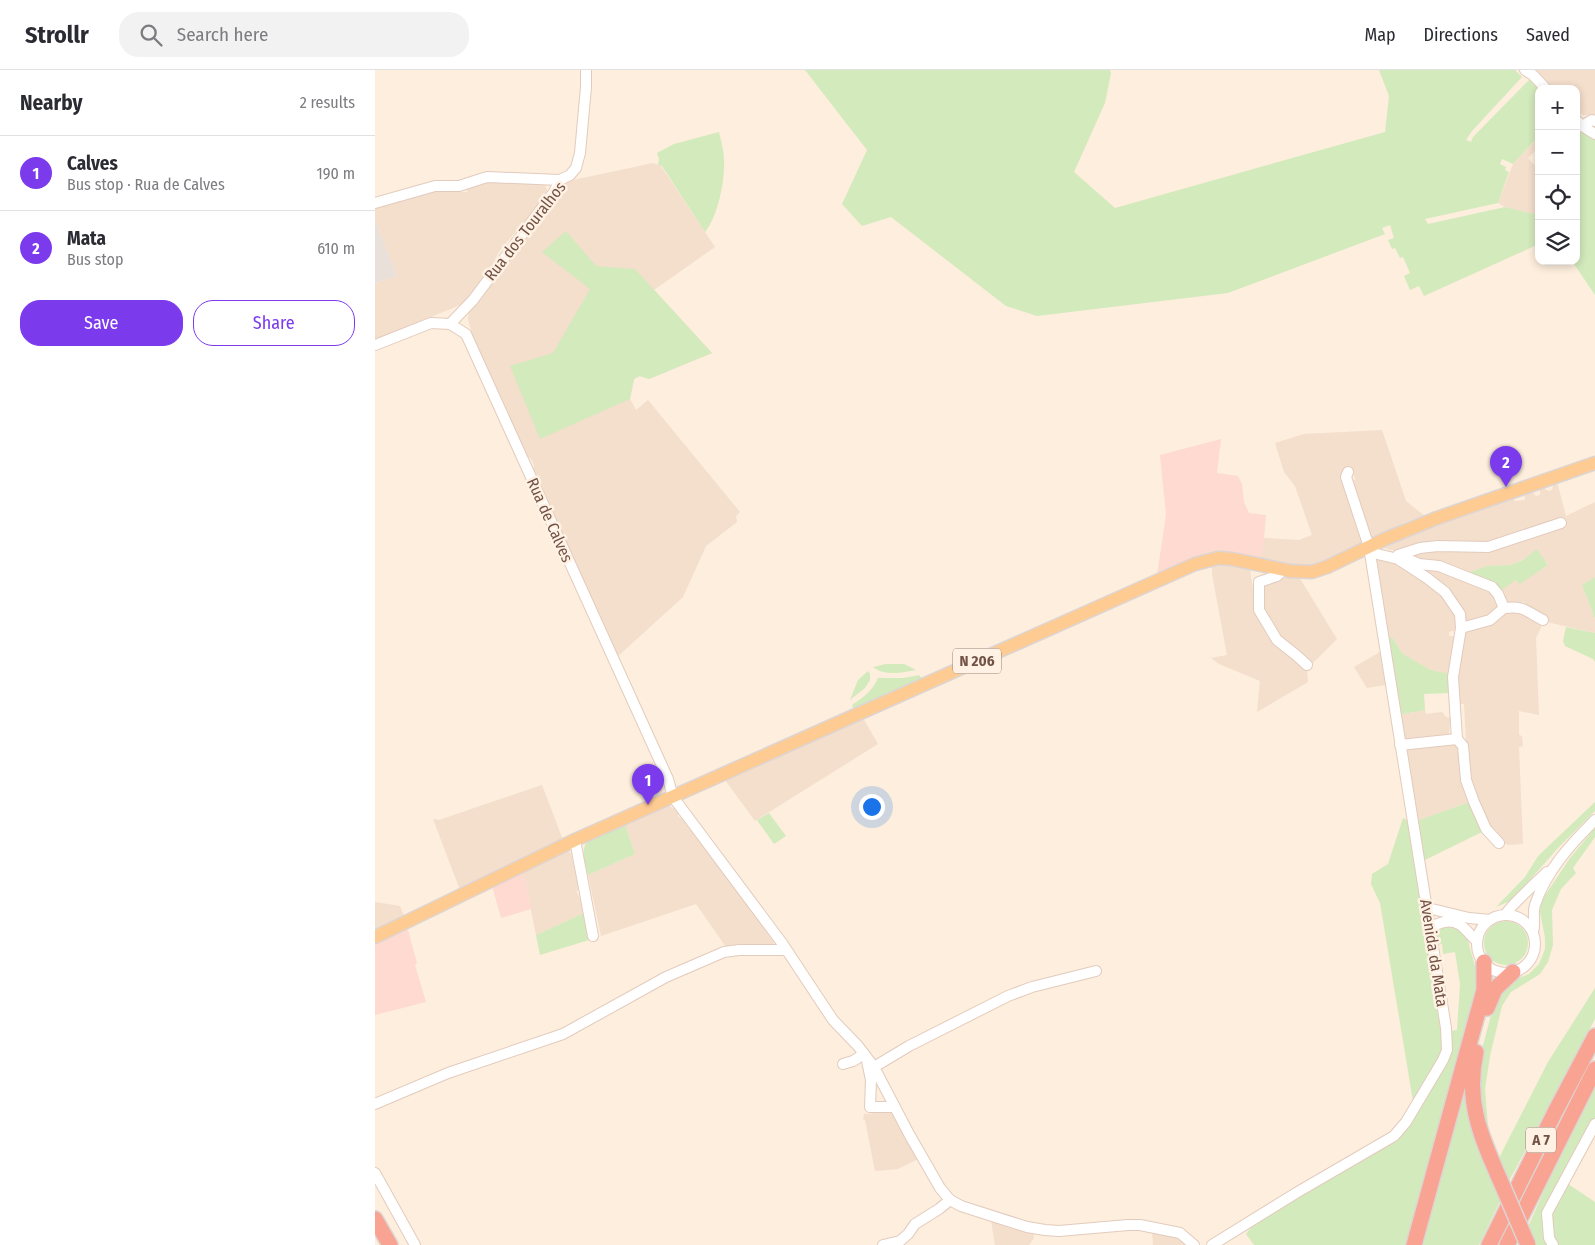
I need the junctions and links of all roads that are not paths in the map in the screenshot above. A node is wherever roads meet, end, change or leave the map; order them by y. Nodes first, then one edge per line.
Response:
1 (586, 70) edge
2 (1525, 70) edge
3 (1542, 85) edge
4 (1595, 121) edge
5 (1580, 123) edge
6 (1580, 124) edge
7 (1595, 134) edge
8 (560, 180) junction
9 (375, 203) edge
10 (450, 324) junction
11 (375, 345) edge
12 (1595, 463) edge
13 (1348, 472) dead end
14 (1561, 522) dead end
15 (1371, 547) junction
16 (1398, 555) junction
17 (1283, 570) junction
18 (1504, 608) junction
19 (1543, 620) dead end
20 (1461, 628) junction
21 (1307, 665) dead end
22 (1457, 739) junction
23 (1401, 745) junction
24 (673, 797) junction
25 (1595, 820) edge
26 (575, 840) junction
27 (1499, 843) dead end
28 (1554, 867) junction
29 (1426, 909) junction
30 (1506, 914) junction
31 (1490, 920) junction
32 (1429, 926) junction
33 (1533, 932) junction
34 (593, 936) dead end
35 (375, 937) edge
36 (1477, 941) junction
37 (786, 950) junction
38 (1484, 962) junction
39 (1096, 971) dead end
40 (1513, 972) junction
41 (1595, 1036) edge
42 (865, 1056) junction
43 (843, 1064) dead end
44 (874, 1067) junction
45 (1595, 1069) edge
46 (375, 1104) edge
47 (895, 1107) junction
48 (1595, 1124) edge
49 (375, 1174) edge
50 (950, 1200) junction
51 (375, 1219) edge
52 (390, 1245) edge
53 (415, 1245) edge
54 (883, 1245) edge
55 (1194, 1245) edge
56 (1212, 1245) edge
57 (1414, 1245) edge
58 (1489, 1245) edge
59 (1507, 1245) edge
60 (1529, 1245) edge
61 (1553, 1245) edge

1 - 8 street, Rua dos Touralhos
2 - 3 street
4 - 5 street
6 - 7 street
8 - 9 street
8 - 10 street, Rua dos Touralhos
10 - 11 street
10 - 24 street, Rua de Calves
12 - 15 main road, N 206
13 - 15 street, Avenida da Mata
14 - 16 street
15 - 16 street
15 - 17 main road, N 206
15 - 20 street
15 - 23 street, Avenida da Mata
16 - 18 street
17 - 21 street
17 - 24 main road, N 206
18 - 19 street
18 - 20 street
20 - 22 street
22 - 23 street
22 - 27 street
23 - 29 street, Avenida da Mata
24 - 26 main road, N 206
24 - 37 street, Rua de Calves
25 - 28 street
26 - 34 street
26 - 35 main road, N 206
28 - 30 street
28 - 33 street
29 - 31 street
29 - 32 street, Avenida da Mata
30 - 31 street
30 - 33 street
31 - 36 street
32 - 36 street
32 - 56 street, Avenida da Mata
33 - 40 street
36 - 38 street
37 - 42 street, Rua de Calves
37 - 46 street
38 - 40 street
38 - 57 highway
39 - 44 street
40 - 60 highway, bridge
41 - 58 highway, A 7
42 - 43 street
42 - 44 street, Rua de Calves
42 - 47 street
44 - 47 street, Rua de Calves
45 - 59 highway, A 7
47 - 50 street, Rua de Calves
48 - 61 street
49 - 53 street
50 - 54 street
50 - 55 street
51 - 52 highway

